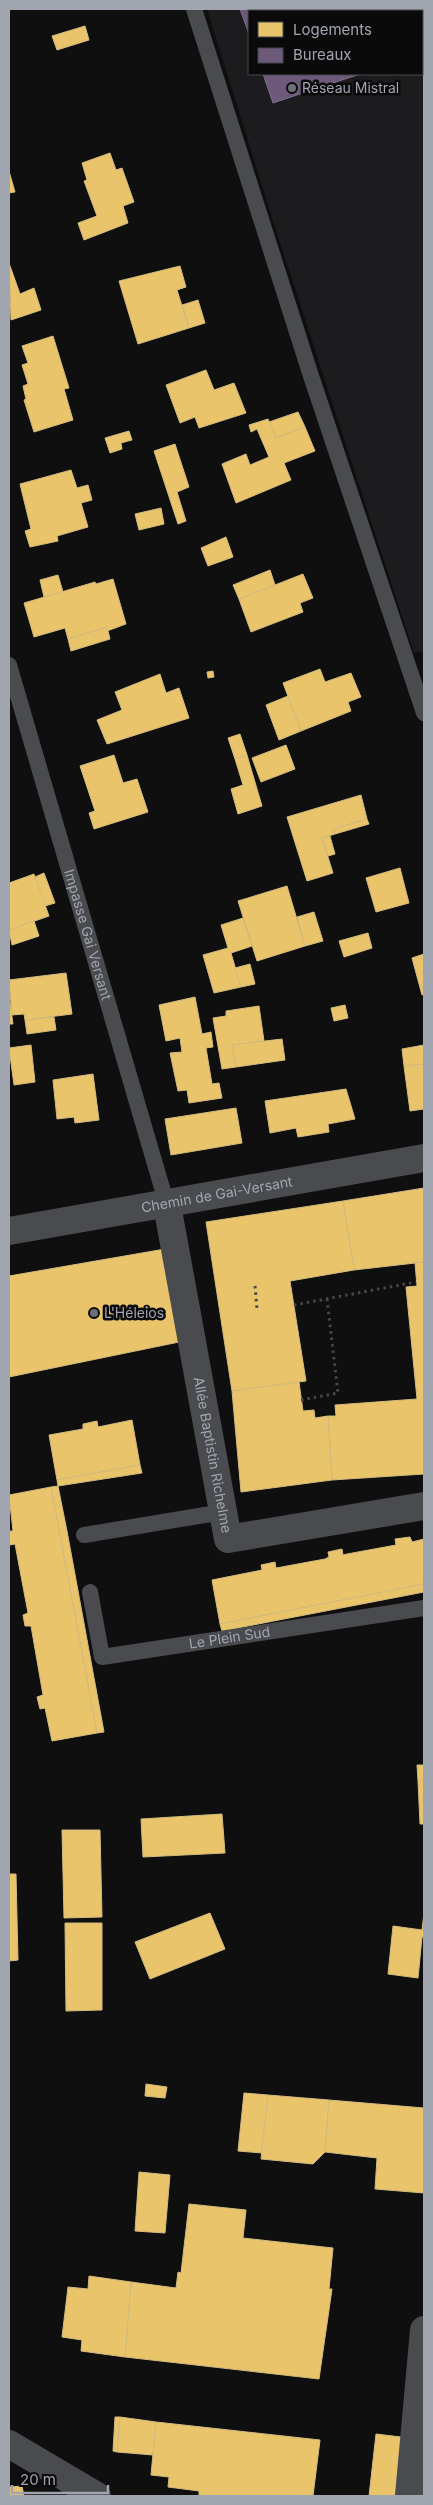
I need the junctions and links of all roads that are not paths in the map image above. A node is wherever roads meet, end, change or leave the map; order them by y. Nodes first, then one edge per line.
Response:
1 (194, 9) edge
2 (9, 665) edge
3 (424, 713) edge
4 (424, 1158) edge
5 (167, 1205) junction
6 (9, 1231) edge
7 (424, 1506) edge
8 (223, 1512) junction
9 (84, 1535) dead end
10 (90, 1592) dead end
11 (424, 1608) edge
12 (424, 2330) edge
13 (9, 2444) edge
14 (97, 2496) edge
15 (409, 2496) edge

1 - 3 lane
2 - 5 lane, Impasse Gai Versant
4 - 5 street, Chemin de Gai-Versant
5 - 6 street, Chemin de Gai-Versant
5 - 8 street, Allée Baptistin Richelme
7 - 8 street, Allée Baptistin Richelme
8 - 9 lane
10 - 11 lane, Le Plein Sud
12 - 15 street
13 - 14 street

